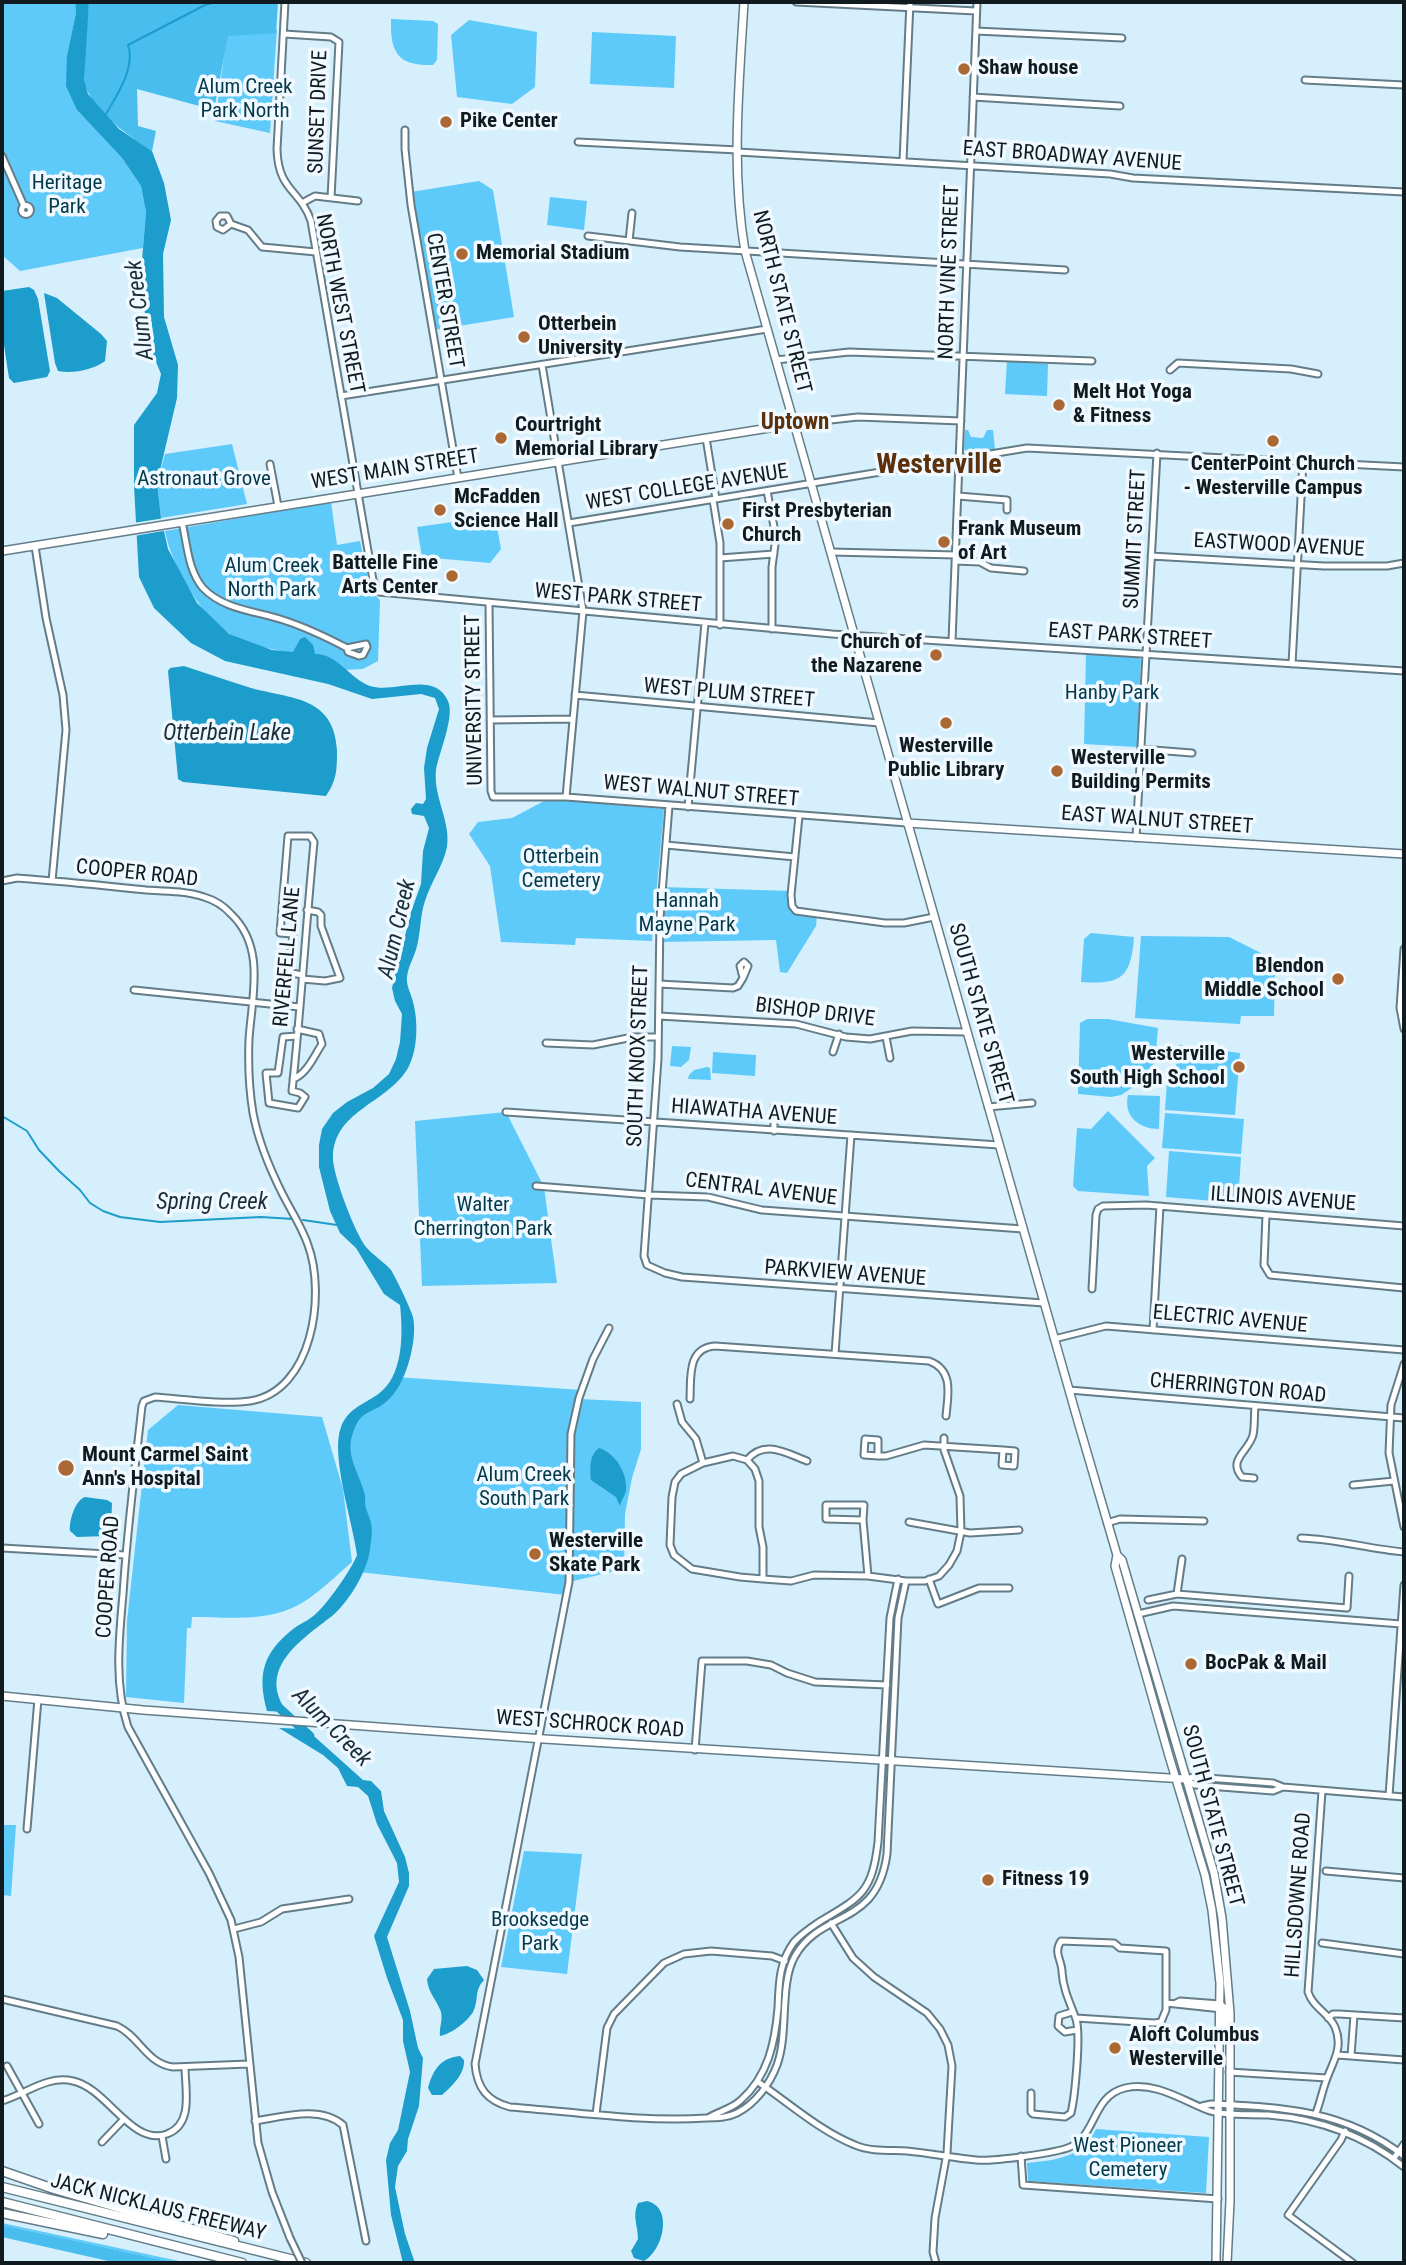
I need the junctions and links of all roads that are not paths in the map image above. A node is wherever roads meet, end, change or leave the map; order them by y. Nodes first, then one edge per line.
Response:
1 (285, 2) edge
2 (744, 2) edge
3 (796, 2) edge
4 (977, 2) edge
5 (910, 4) edge
6 (976, 11) junction
7 (976, 31) junction
8 (284, 34) junction
9 (1122, 38) dead end
10 (1306, 80) dead end
11 (1404, 85) edge
12 (973, 97) junction
13 (1120, 106) dead end
14 (405, 130) dead end
15 (578, 142) dead end
16 (738, 151) junction
17 (2, 156) edge
18 (903, 161) junction
19 (970, 166) junction
20 (1404, 192) edge
21 (331, 198) junction
22 (358, 201) dead end
23 (302, 203) junction
24 (24, 206) dead end
25 (632, 213) dead end
26 (231, 224) dead end
27 (588, 236) dead end
28 (629, 241) junction
29 (745, 251) junction
30 (316, 252) junction
31 (967, 263) junction
32 (1065, 270) dead end
33 (767, 329) junction
34 (963, 356) junction
35 (776, 360) junction
36 (1092, 361) dead end
37 (542, 365) junction
38 (1170, 370) dead end
39 (1318, 374) dead end
40 (441, 380) junction
41 (341, 396) junction
42 (961, 421) junction
43 (794, 424) junction
44 (706, 438) junction
45 (1157, 453) junction
46 (959, 458) junction
47 (1303, 461) junction
48 (558, 462) junction
49 (270, 464) dead end
50 (1404, 467) edge
51 (458, 478) junction
52 (811, 483) junction
53 (767, 491) junction
54 (358, 493) junction
55 (958, 496) junction
56 (714, 499) junction
57 (278, 506) junction
58 (1007, 510) dead end
59 (178, 522) junction
60 (569, 523) junction
61 (35, 546) junction
62 (2, 551) edge
63 (831, 552) junction
64 (774, 554) junction
65 (1152, 555) junction
66 (720, 558) junction
67 (956, 558) junction
68 (1404, 563) edge
69 (1297, 564) junction
70 (1024, 570) dead end
71 (379, 592) joint
72 (489, 603) junction
73 (583, 611) junction
74 (705, 623) junction
75 (720, 625) junction
76 (772, 629) junction
77 (854, 635) junction
78 (952, 641) junction
79 (347, 648) dead end
80 (1146, 654) junction
81 (1292, 664) junction
82 (1404, 671) edge
83 (575, 695) junction
84 (697, 706) junction
85 (573, 719) junction
86 (491, 720) junction
87 (879, 723) junction
88 (1141, 749) junction
89 (1192, 753) dead end
90 (492, 796) joint
91 (566, 797) junction
92 (669, 806) junction
93 (688, 807) junction
94 (799, 816) junction
95 (907, 823) junction
96 (1136, 838) junction
97 (666, 845) junction
98 (1404, 854) edge
99 (795, 857) junction
100 (2, 881) edge
101 (52, 881) junction
102 (307, 910) junction
103 (934, 917) junction
104 (1404, 950) edge
105 (302, 977) junction
106 (743, 978) dead end
107 (659, 984) junction
108 (134, 990) dead end
109 (253, 1002) junction
110 (299, 1007) junction
111 (659, 1016) junction
112 (1404, 1029) edge
113 (967, 1032) junction
114 (297, 1033) junction
115 (839, 1034) junction
116 (658, 1037) junction
117 (886, 1037) junction
118 (546, 1043) dead end
119 (832, 1052) dead end
120 (890, 1058) dead end
121 (293, 1079) junction
122 (1032, 1103) dead end
123 (774, 1107) dead end
124 (988, 1107) junction
125 (506, 1112) dead end
126 (654, 1122) junction
127 (774, 1131) junction
128 (851, 1135) junction
129 (999, 1145) junction
130 (536, 1186) dead end
131 (649, 1195) junction
132 (1160, 1206) junction
133 (1266, 1215) junction
134 (846, 1217) junction
135 (1404, 1226) edge
136 (1023, 1229) junction
137 (646, 1265) joint
138 (1404, 1288) edge
139 (840, 1289) junction
140 (1092, 1289) dead end
141 (1044, 1303) junction
142 (609, 1328) dead end
143 (1153, 1330) junction
144 (1054, 1339) junction
145 (1404, 1350) edge
146 (835, 1354) junction
147 (1404, 1364) edge
148 (1069, 1390) junction
149 (690, 1399) dead end
150 (677, 1404) dead end
151 (1255, 1406) junction
152 (946, 1416) dead end
153 (1390, 1417) junction
154 (1404, 1418) edge
155 (944, 1438) dead end
156 (944, 1446) junction
157 (1003, 1450) dead end
158 (878, 1456) dead end
159 (747, 1460) junction
160 (807, 1461) dead end
161 (703, 1463) junction
162 (1254, 1478) dead end
163 (1394, 1481) junction
164 (1353, 1485) dead end
165 (863, 1520) junction
166 (1204, 1521) dead end
167 (909, 1522) dead end
168 (1107, 1523) junction
169 (1404, 1527) edge
170 (1019, 1530) dead end
171 (961, 1532) junction
172 (1301, 1538) dead end
173 (2, 1548) edge
174 (1404, 1552) edge
175 (125, 1555) junction
176 (1115, 1559) junction
177 (1182, 1559) dead end
178 (868, 1576) junction
179 (1349, 1576) dead end
180 (763, 1579) junction
181 (898, 1579) junction
182 (929, 1580) junction
183 (906, 1581) junction
184 (1404, 1585) edge
185 (1009, 1588) dead end
186 (1404, 1592) edge
187 (1177, 1594) junction
188 (1148, 1600) dead end
189 (1134, 1616) junction
190 (1401, 1624) junction
191 (890, 1685) junction
192 (2, 1696) edge
193 (38, 1699) junction
194 (122, 1708) junction
195 (1157, 1712) junction
196 (538, 1739) junction
197 (695, 1750) junction
198 (886, 1760) junction
199 (1176, 1779) junction
200 (1185, 1779) junction
201 (1322, 1791) junction
202 (1389, 1796) junction
203 (1404, 1797) edge
204 (27, 1829) dead end
205 (1326, 1871) dead end
206 (1404, 1878) edge
207 (1213, 1890) junction
208 (349, 1899) dead end
209 (827, 1918) junction
210 (831, 1925) junction
211 (234, 1929) junction
212 (1322, 1943) dead end
213 (1404, 1954) edge
214 (1218, 1957) junction
215 (783, 1960) junction
216 (791, 1964) junction
217 (1229, 1983) junction
218 (2, 1999) edge
219 (1166, 2003) junction
220 (1225, 2007) junction
221 (1072, 2012) junction
222 (1354, 2015) junction
223 (1076, 2018) junction
224 (1328, 2018) junction
225 (1404, 2018) edge
226 (1077, 2030) junction
227 (1337, 2055) junction
228 (1352, 2056) junction
229 (1404, 2060) edge
230 (249, 2064) junction
231 (7, 2066) dead end
232 (185, 2067) junction
233 (1229, 2072) junction
234 (1327, 2078) junction
235 (758, 2082) junction
236 (765, 2086) junction
237 (1031, 2093) dead end
238 (22, 2094) junction
239 (2, 2101) edge
240 (1218, 2108) junction
241 (1229, 2108) junction
242 (1316, 2113) junction
243 (596, 2114) junction
244 (708, 2118) junction
245 (124, 2119) junction
246 (255, 2122) junction
247 (39, 2124) dead end
248 (1345, 2131) junction
249 (162, 2136) junction
250 (102, 2142) dead end
251 (1404, 2144) edge
252 (1401, 2154) edge
253 (946, 2155) junction
254 (1021, 2156) junction
255 (1394, 2158) junction
256 (166, 2159) dead end
257 (1404, 2167) edge
258 (2, 2171) edge
259 (2, 2187) edge
260 (1218, 2199) junction
261 (2, 2202) edge
262 (2, 2213) edge
263 (2, 2218) edge
264 (53, 2225) junction
265 (366, 2241) dead end
266 (182, 2248) junction
267 (276, 2256) junction
268 (242, 2263) edge
269 (304, 2263) edge
270 (936, 2263) edge
271 (1216, 2263) edge
272 (1227, 2263) edge
273 (1353, 2263) edge

1 - 8 street, NORTH WEST STREET
2 - 16 main road, NORTH STATE STREET
3 - 5 street
4 - 6 street, NORTH VINE STREET
5 - 6 street
5 - 18 street
6 - 7 street, NORTH VINE STREET
7 - 9 street
7 - 12 street, NORTH VINE STREET
8 - 21 street, SUNSET DRIVE
8 - 23 street, NORTH WEST STREET
10 - 11 street
12 - 13 street
12 - 19 street, NORTH VINE STREET
14 - 40 street, CENTER STREET
15 - 16 street, EAST BROADWAY AVENUE
16 - 18 street, EAST BROADWAY AVENUE
16 - 29 main road, NORTH STATE STREET
17 - 24 street
18 - 19 street, EAST BROADWAY AVENUE
19 - 20 street, EAST BROADWAY AVENUE
19 - 31 street, NORTH VINE STREET
21 - 22 street
21 - 23 street
23 - 30 street, NORTH WEST STREET
25 - 28 street
26 - 30 street
27 - 28 street
28 - 29 street
29 - 31 street
29 - 33 main road, NORTH STATE STREET
30 - 41 street, NORTH WEST STREET
31 - 32 street
31 - 34 street, NORTH VINE STREET
33 - 35 main road, NORTH STATE STREET
33 - 37 street
34 - 35 street
34 - 36 street
34 - 42 street, NORTH VINE STREET
35 - 43 main road, NORTH STATE STREET
37 - 40 street
37 - 48 street
38 - 39 street
40 - 41 street
40 - 51 street, CENTER STREET
41 - 54 street, NORTH WEST STREET
42 - 43 street
42 - 46 street, NORTH VINE STREET
43 - 44 main road, WEST MAIN STREET
43 - 52 main road, NORTH STATE STREET
44 - 48 main road, WEST MAIN STREET
44 - 56 street
45 - 46 street, WEST COLLEGE AVENUE
45 - 47 street, WEST COLLEGE AVENUE
45 - 65 street, SUMMIT STREET
46 - 52 street, WEST COLLEGE AVENUE
46 - 55 street, NORTH VINE STREET
47 - 50 street, WEST COLLEGE AVENUE
47 - 69 street
48 - 51 main road, WEST MAIN STREET
48 - 60 street
49 - 57 street
51 - 54 main road, WEST MAIN STREET
52 - 53 street, WEST COLLEGE AVENUE
52 - 63 main road, SOUTH STATE STREET
53 - 56 street, WEST COLLEGE AVENUE
53 - 64 street
54 - 57 main road, WEST MAIN STREET
54 - 71 street, NORTH WEST STREET
55 - 58 street
55 - 67 street, NORTH VINE STREET
56 - 60 street, WEST COLLEGE AVENUE
56 - 66 street
57 - 59 main road, WEST MAIN STREET
59 - 61 main road, WEST MAIN STREET
59 - 79 street
60 - 73 street
61 - 62 main road, WEST MAIN STREET
61 - 101 street
63 - 67 street
63 - 77 main road, SOUTH STATE STREET
64 - 66 street
64 - 76 street
65 - 69 street, EASTWOOD AVENUE
65 - 80 street, SUMMIT STREET
66 - 75 street
67 - 70 street
67 - 78 street, NORTH VINE STREET
68 - 69 street, EASTWOOD AVENUE
69 - 81 street
71 - 72 street, WEST PARK STREET
72 - 73 street, WEST PARK STREET
72 - 86 street, UNIVERSITY STREET
73 - 74 street, WEST PARK STREET
73 - 83 street
74 - 75 street, WEST PARK STREET
74 - 84 street
75 - 76 street, WEST PARK STREET
76 - 77 street, WEST PARK STREET
77 - 78 street, EAST PARK STREET
77 - 87 main road, SOUTH STATE STREET
78 - 80 street, EAST PARK STREET
80 - 81 street, EAST PARK STREET
80 - 88 street, SUMMIT STREET
81 - 82 street, EAST PARK STREET
83 - 84 street, WEST PLUM STREET
83 - 85 street
84 - 87 street, WEST PLUM STREET
84 - 93 street
85 - 86 street
85 - 91 street
86 - 90 street, UNIVERSITY STREET
87 - 95 main road, SOUTH STATE STREET
88 - 89 street
88 - 96 street, SUMMIT STREET
90 - 91 street, WEST WALNUT STREET
91 - 92 street, WEST WALNUT STREET
92 - 93 street, WEST WALNUT STREET
92 - 97 street, SOUTH KNOX STREET
93 - 94 street, WEST WALNUT STREET
94 - 95 street, WEST WALNUT STREET
94 - 99 street
95 - 96 main road, EAST WALNUT STREET
95 - 103 main road, SOUTH STATE STREET
96 - 98 main road, EAST WALNUT STREET
97 - 99 street
97 - 107 street, SOUTH KNOX STREET
99 - 103 street
100 - 101 street, COOPER ROAD
101 - 109 street, COOPER ROAD
102 - 105 street, RIVERFELL LANE
102 - 105 street
102 - 105 street, RIVERFELL LANE
103 - 113 main road, SOUTH STATE STREET
104 - 112 street
105 - 110 street, RIVERFELL LANE
106 - 107 street
107 - 111 street, SOUTH KNOX STREET
108 - 109 street
109 - 110 street
109 - 175 street, COOPER ROAD
110 - 114 street, RIVERFELL LANE
111 - 115 street, BISHOP DRIVE
111 - 116 street, SOUTH KNOX STREET
113 - 117 street, BISHOP DRIVE
113 - 124 main road, SOUTH STATE STREET
114 - 121 street, RIVERFELL LANE
114 - 121 street
114 - 121 street, RIVERFELL LANE
115 - 117 street, BISHOP DRIVE
115 - 119 street
116 - 118 street
116 - 126 street, SOUTH KNOX STREET
117 - 120 street
122 - 124 street
123 - 127 street
124 - 129 main road, SOUTH STATE STREET
125 - 126 street, HIAWATHA AVENUE
126 - 127 street, HIAWATHA AVENUE
126 - 131 street, SOUTH KNOX STREET
127 - 128 street, HIAWATHA AVENUE
128 - 129 street, HIAWATHA AVENUE
128 - 134 street
129 - 136 main road, SOUTH STATE STREET
130 - 131 street, CENTRAL AVENUE
131 - 134 street, CENTRAL AVENUE
131 - 137 street, SOUTH KNOX STREET
132 - 133 street, ILLINOIS AVENUE
132 - 140 street, ILLINOIS AVENUE
132 - 143 street
133 - 135 street, ILLINOIS AVENUE
133 - 138 street
134 - 136 street, CENTRAL AVENUE
134 - 139 street
136 - 141 main road, SOUTH STATE STREET
137 - 139 street, PARKVIEW AVENUE
139 - 141 street, PARKVIEW AVENUE
139 - 146 street
141 - 144 main road, SOUTH STATE STREET
142 - 196 street
143 - 144 street, ELECTRIC AVENUE
143 - 145 street, ELECTRIC AVENUE
144 - 148 main road, SOUTH STATE STREET
146 - 149 street
146 - 152 street
147 - 153 street
148 - 151 street, CHERRINGTON ROAD
148 - 168 main road, SOUTH STATE STREET
150 - 161 street
151 - 153 street, CHERRINGTON ROAD
151 - 162 street
153 - 154 street, CHERRINGTON ROAD
153 - 163 street
155 - 156 street
156 - 157 street
156 - 158 street
156 - 171 street
159 - 160 street
159 - 161 street
159 - 180 street
161 - 180 street
163 - 164 street
163 - 169 street
165 - 165 street
165 - 178 street
166 - 168 street
167 - 171 street
168 - 176 main road, SOUTH STATE STREET
170 - 171 street
171 - 182 street
172 - 174 street
173 - 175 street
175 - 194 street, COOPER ROAD
176 - 189 main road, SOUTH STATE STREET
176 - 189 main road, SOUTH STATE STREET
177 - 187 street
178 - 180 street
178 - 181 street
179 - 187 street
181 - 183 street
181 - 191 street
182 - 183 street
182 - 185 street
183 - 191 street
184 - 186 street
186 - 190 street
187 - 188 street
189 - 190 street
189 - 195 main road, SOUTH STATE STREET
189 - 200 main road, SOUTH STATE STREET
190 - 202 street
191 - 197 street
191 - 198 street
192 - 193 main road, WEST SCHROCK ROAD
193 - 194 main road, WEST SCHROCK ROAD
193 - 204 street
194 - 196 main road, WEST SCHROCK ROAD
194 - 211 street, COOPER ROAD
195 - 199 main road, SOUTH STATE STREET
195 - 200 main road
196 - 197 main road, WEST SCHROCK ROAD
196 - 243 street
197 - 198 main road, WEST SCHROCK ROAD
198 - 199 main road, WEST SCHROCK ROAD
198 - 209 street
198 - 210 street
199 - 200 main road, WEST SCHROCK ROAD
199 - 207 main road, SOUTH STATE STREET
200 - 201 street
200 - 207 main road, SOUTH STATE STREET
201 - 202 street
201 - 224 street, HILLSDOWNE ROAD
202 - 203 street
205 - 206 street
207 - 214 main road, SOUTH STATE STREET
207 - 217 main road, SOUTH STATE STREET
208 - 211 street
209 - 210 street
209 - 215 street
210 - 216 street
210 - 253 street
211 - 230 street, COOPER ROAD
212 - 213 street
214 - 217 main road
214 - 220 main road, SOUTH STATE STREET
215 - 216 street
215 - 235 street
215 - 243 street
216 - 236 street
217 - 220 main road, SOUTH STATE STREET
218 - 232 street
219 - 220 street
219 - 221 street
219 - 223 street
220 - 233 main road, SOUTH STATE STREET
220 - 240 main road, SOUTH STATE STREET
221 - 223 street
221 - 226 street
222 - 224 street
222 - 225 street
222 - 228 street
223 - 226 street
224 - 227 street, HILLSDOWNE ROAD
226 - 237 street
227 - 228 street
227 - 234 street
228 - 229 street
230 - 232 street
230 - 246 street, COOPER ROAD
231 - 238 street
232 - 249 street
233 - 234 street
233 - 241 main road, SOUTH STATE STREET
234 - 242 street
235 - 236 street
235 - 244 street
236 - 244 street
236 - 253 street
238 - 239 street
238 - 245 street
238 - 247 street
240 - 241 street
240 - 254 street
240 - 260 main road, SOUTH STATE STREET
241 - 242 street
241 - 248 street
241 - 272 main road, SOUTH STATE STREET
242 - 252 street
243 - 244 street
245 - 249 street
245 - 250 street
246 - 265 street
246 - 269 street, COOPER ROAD, bridge
248 - 255 street
248 - 273 street
249 - 256 street
251 - 252 street
252 - 255 street
253 - 254 street
253 - 270 street
254 - 260 street
255 - 257 street
258 - 267 highway
259 - 267 highway, JACK NICKLAUS FREEWAY
260 - 271 main road, SOUTH STATE STREET
261 - 266 highway, JACK NICKLAUS FREEWAY
262 - 264 highway
263 - 264 highway
264 - 266 highway
266 - 268 highway, JACK NICKLAUS FREEWAY
267 - 269 highway, JACK NICKLAUS FREEWAY

